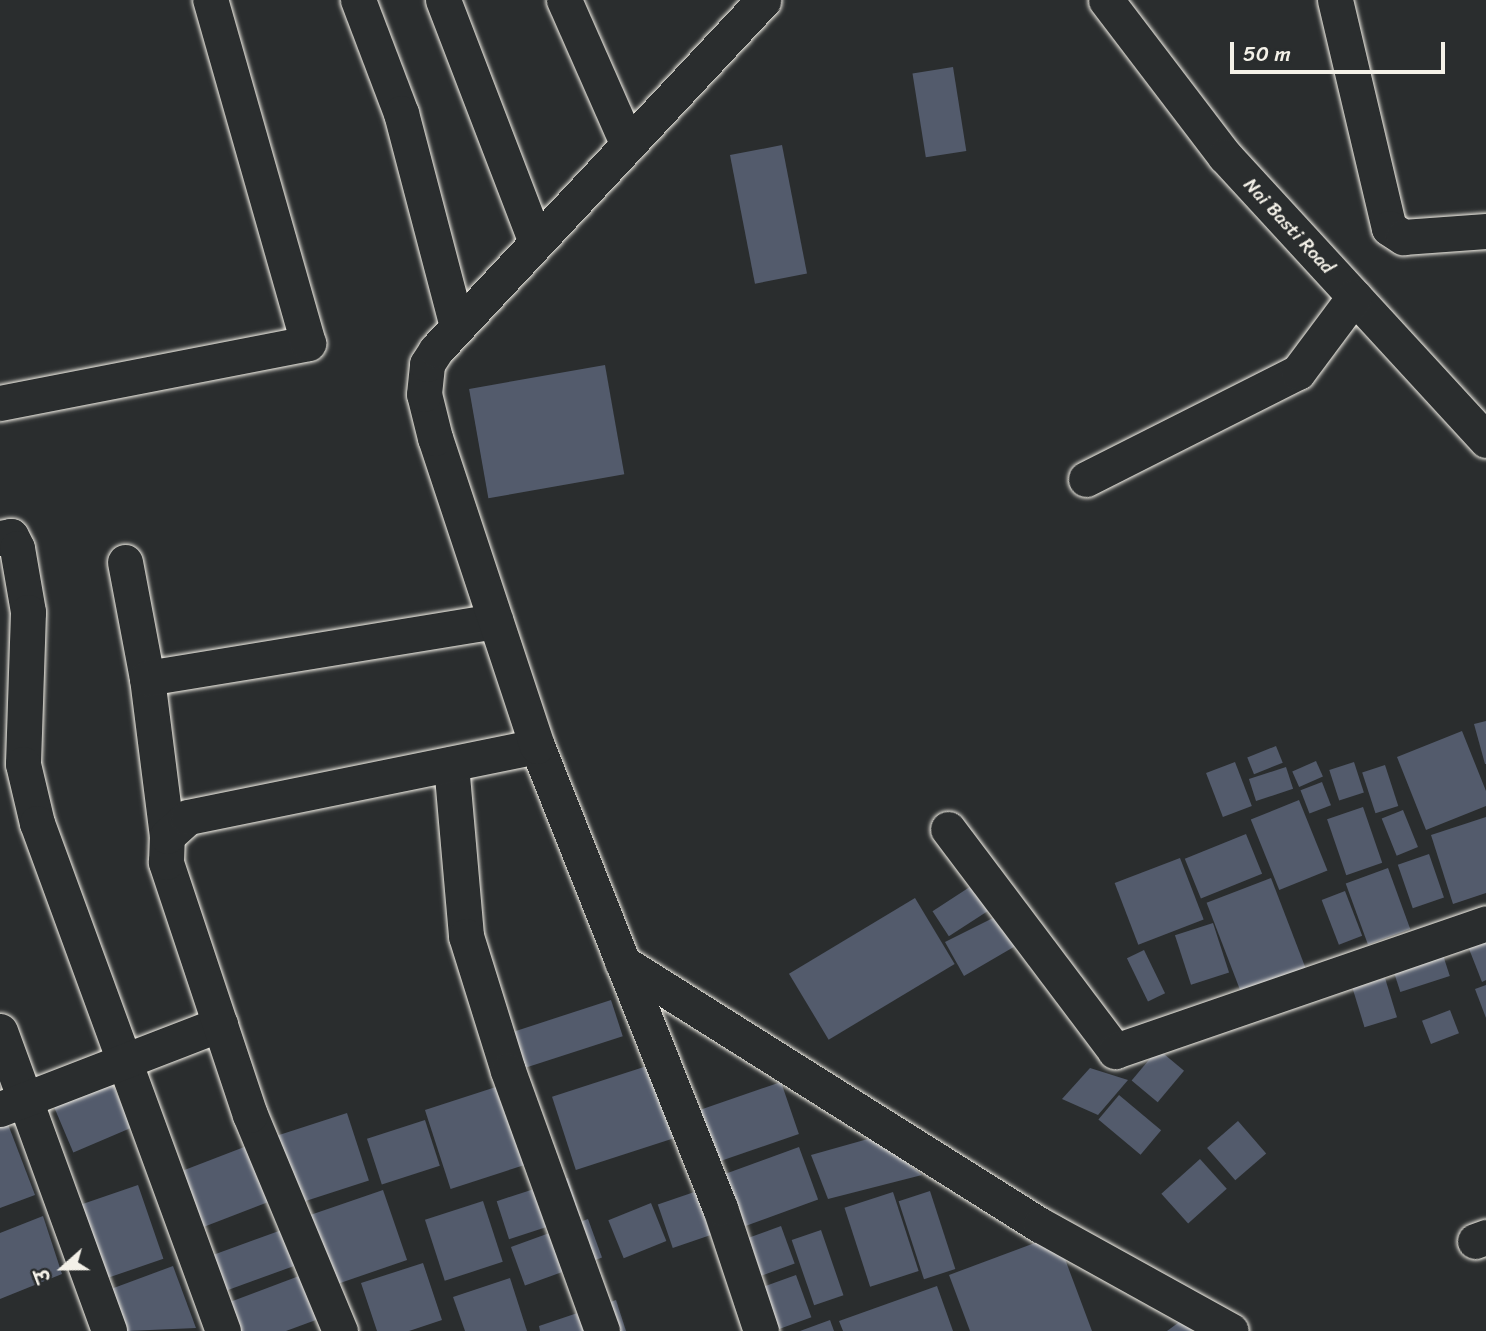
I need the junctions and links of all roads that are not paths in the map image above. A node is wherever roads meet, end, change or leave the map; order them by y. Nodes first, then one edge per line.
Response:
1 (210, 0) edge
2 (358, 0) edge
3 (443, 0) edge
4 (564, 0) edge
5 (763, 0) edge
6 (1107, 0) edge
7 (1335, 0) edge
8 (628, 145) junction
9 (1486, 231) edge
10 (535, 240) junction
11 (1354, 297) junction
12 (457, 327) junction
13 (0, 403) edge
14 (1486, 440) edge
15 (1086, 480) dead end
16 (0, 538) edge
17 (125, 562) dead end
18 (495, 621) junction
19 (147, 678) junction
20 (537, 746) junction
21 (451, 764) junction
22 (948, 829) dead end
23 (167, 836) junction
24 (1486, 923) edge
25 (622, 962) junction
26 (220, 1024) junction
27 (0, 1031) edge
28 (124, 1059) junction
29 (13, 1105) edge
30 (109, 1331) edge
31 (223, 1331) edge
32 (340, 1331) edge
33 (602, 1331) edge
34 (761, 1331) edge
35 (1231, 1331) edge

1 - 13 street
2 - 12 street
3 - 10 street
4 - 8 street
5 - 8 street
6 - 11 street, Nai Basti Road
7 - 9 street
8 - 10 street
10 - 12 street
11 - 14 street, Nai Basti Road
11 - 15 street
12 - 18 street
16 - 28 street
17 - 19 street
18 - 19 street
18 - 20 street
19 - 23 street
20 - 21 street
20 - 25 street
21 - 23 street
21 - 33 street
22 - 24 street
23 - 26 street
25 - 34 street
25 - 35 street
26 - 28 street
26 - 32 street
27 - 29 street
28 - 29 street
28 - 31 street
29 - 30 street

